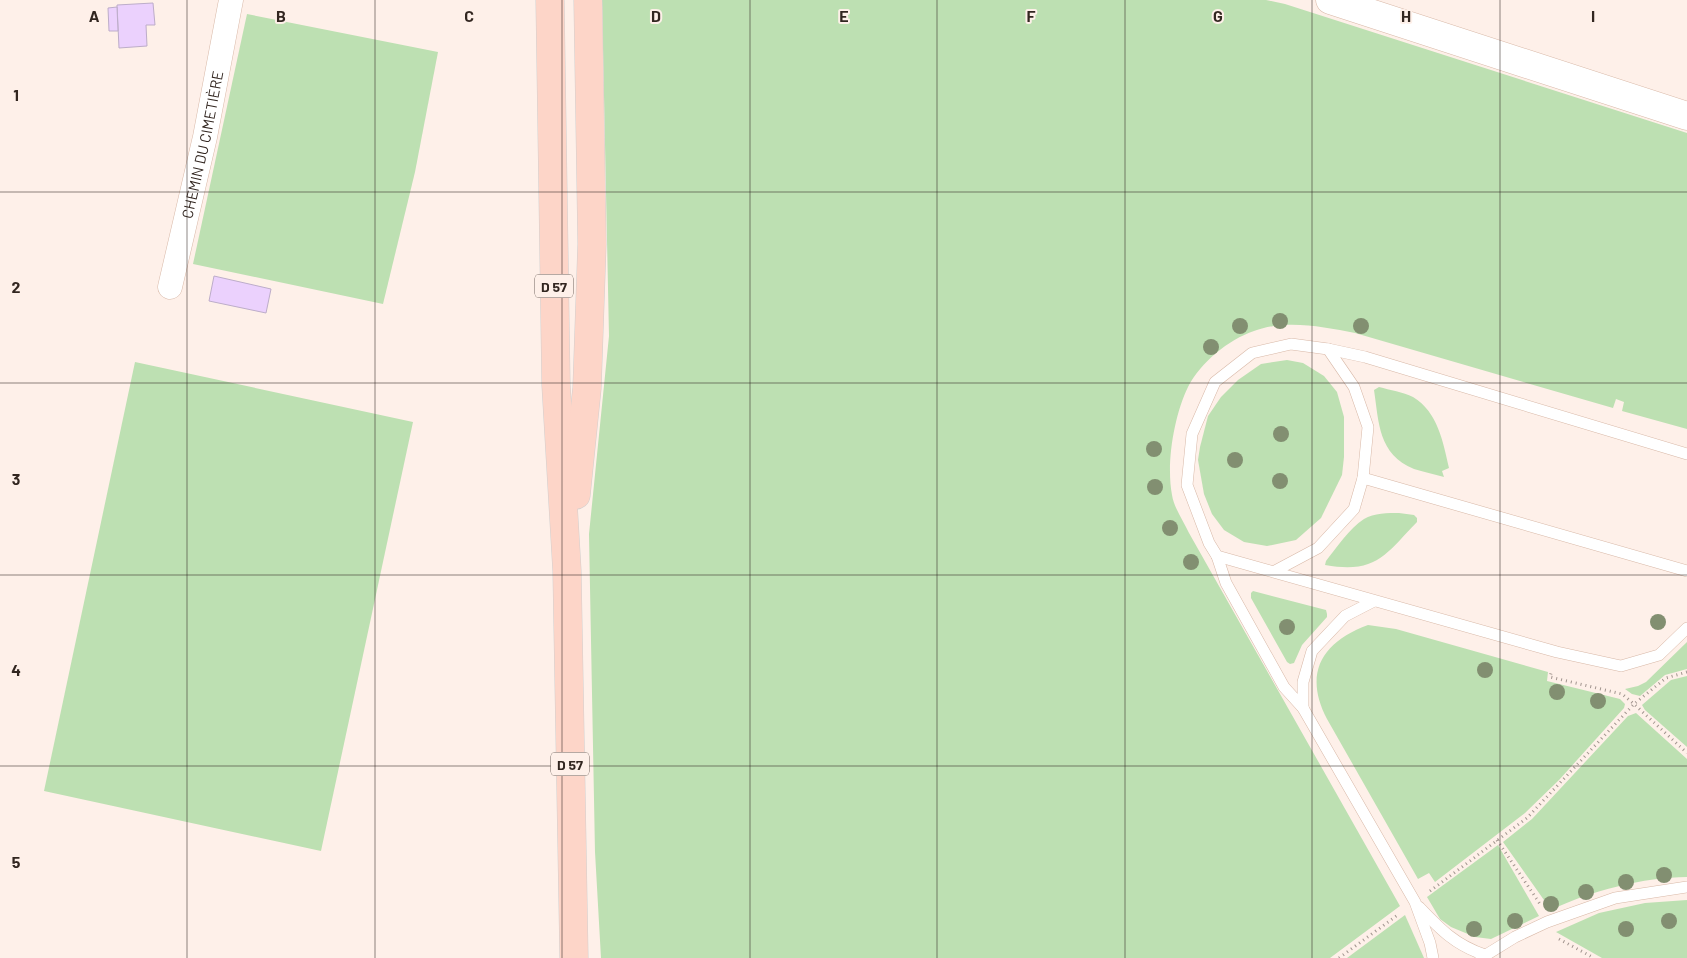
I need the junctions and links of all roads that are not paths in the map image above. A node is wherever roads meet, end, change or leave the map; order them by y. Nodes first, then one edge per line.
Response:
1 (231, 0) edge
2 (550, 0) edge
3 (588, 0) edge
4 (1330, 0) edge
5 (1687, 116) edge
6 (170, 287) dead end
7 (1328, 349) junction
8 (1687, 454) edge
9 (1363, 478) junction
10 (1217, 556) junction
11 (567, 571) junction
12 (1687, 571) edge
13 (1273, 572) junction
14 (1374, 601) junction
15 (1687, 628) edge
16 (1303, 708) junction
17 (1687, 886) edge
18 (1415, 902) junction
19 (1483, 956) edge
20 (574, 958) edge
21 (1433, 958) edge

1 - 6 street, CHEMIN DU CIMETIÈRE
2 - 11 main road, D 57
3 - 11 main road, D 57
4 - 5 street
7 - 8 lane
7 - 9 lane
7 - 10 lane
9 - 12 lane
9 - 13 lane
10 - 13 lane
10 - 16 lane
11 - 20 main road, D 57
13 - 14 lane
14 - 15 lane
14 - 16 lane
16 - 18 lane
17 - 19 lane
18 - 19 lane
18 - 21 lane

